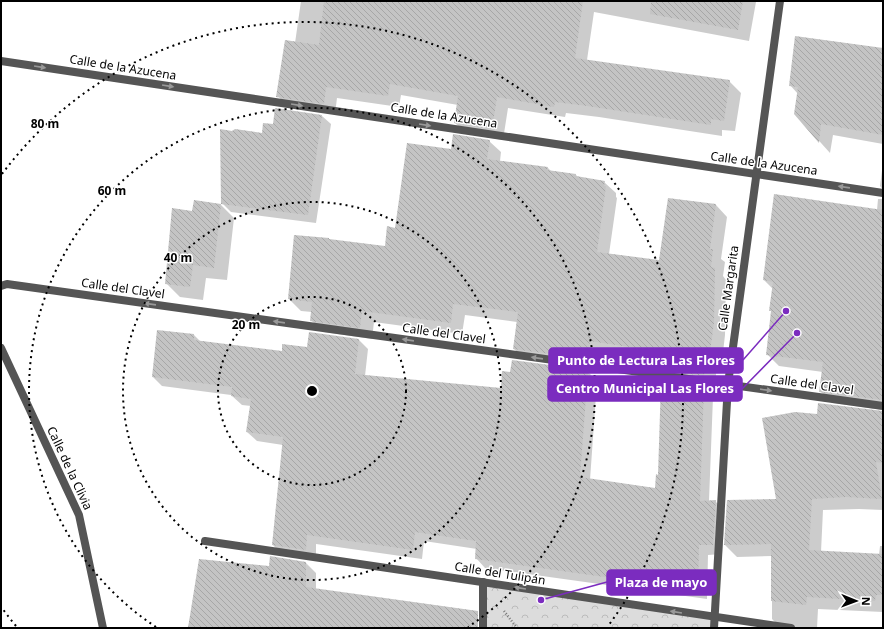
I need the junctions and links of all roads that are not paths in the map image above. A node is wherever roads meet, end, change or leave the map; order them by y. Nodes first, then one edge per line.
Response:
1 (780, 1) edge
2 (1, 61) edge
3 (756, 174) junction
4 (883, 193) edge
5 (1, 286) edge
6 (1, 348) edge
7 (728, 384) junction
8 (883, 406) edge
9 (205, 541) dead end
10 (483, 582) junction
11 (714, 618) junction
12 (103, 628) edge
13 (483, 628) edge
14 (714, 628) edge
15 (791, 628) edge

1 - 3 street, Calle Margarita
2 -> 3 street, Calle de la Azucena
4 -> 3 street, Calle de la Azucena
3 - 7 street, Calle Margarita
7 -> 5 street, Calle del Clavel
6 - 12 street, Calle de la Clivia
7 -> 8 street, Calle del Clavel
7 - 11 street, Calle Margarita
9 - 10 street, Calle del Tulipán
11 -> 10 street, Calle del Tulipán
10 - 13 street
11 - 14 street, Calle Margarita
11 - 15 street, Calle del Tulipán

